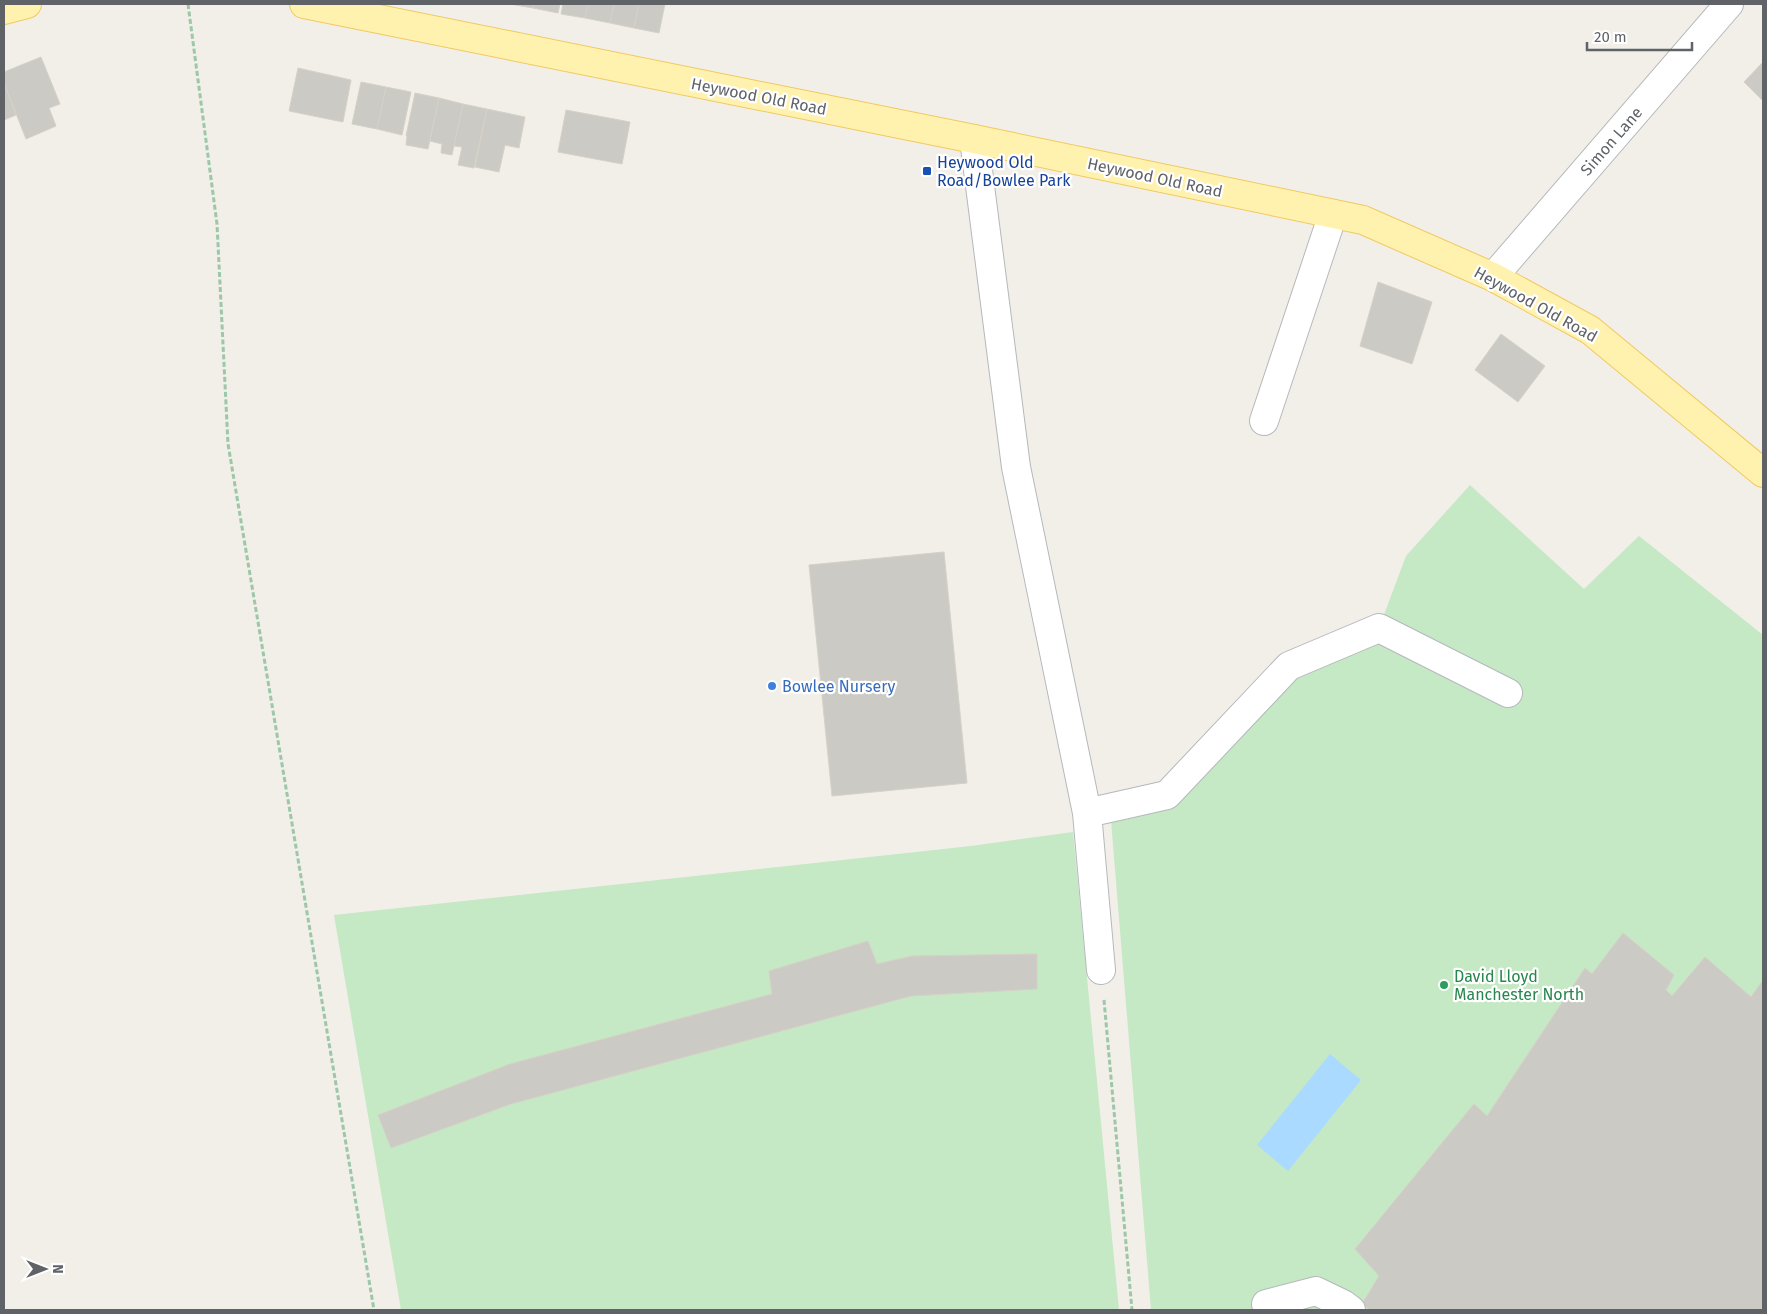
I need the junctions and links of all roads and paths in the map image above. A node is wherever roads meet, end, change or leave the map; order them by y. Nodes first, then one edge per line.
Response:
1 (26, 4) edge
2 (188, 4) edge
3 (304, 4) edge
4 (1729, 4) edge
5 (4, 10) edge
6 (974, 139) junction
7 (1333, 214) junction
8 (1493, 277) junction
9 (1264, 421) dead end
10 (1763, 473) edge
11 (1508, 693) dead end
12 (1087, 813) junction
13 (1101, 970) joint
14 (1266, 1304) dead end
15 (374, 1310) edge
16 (1132, 1310) edge
17 (1351, 1310) edge

1 - 5 main road
2 - 15 path
3 - 6 main road, Heywood Old Road
4 - 8 street, Simon Lane
6 - 7 main road, Heywood Old Road
6 - 12 street
7 - 8 main road, Heywood Old Road
7 - 9 street
8 - 10 main road, Heywood Old Road
11 - 12 street
12 - 13 street
13 - 16 path
14 - 17 street

